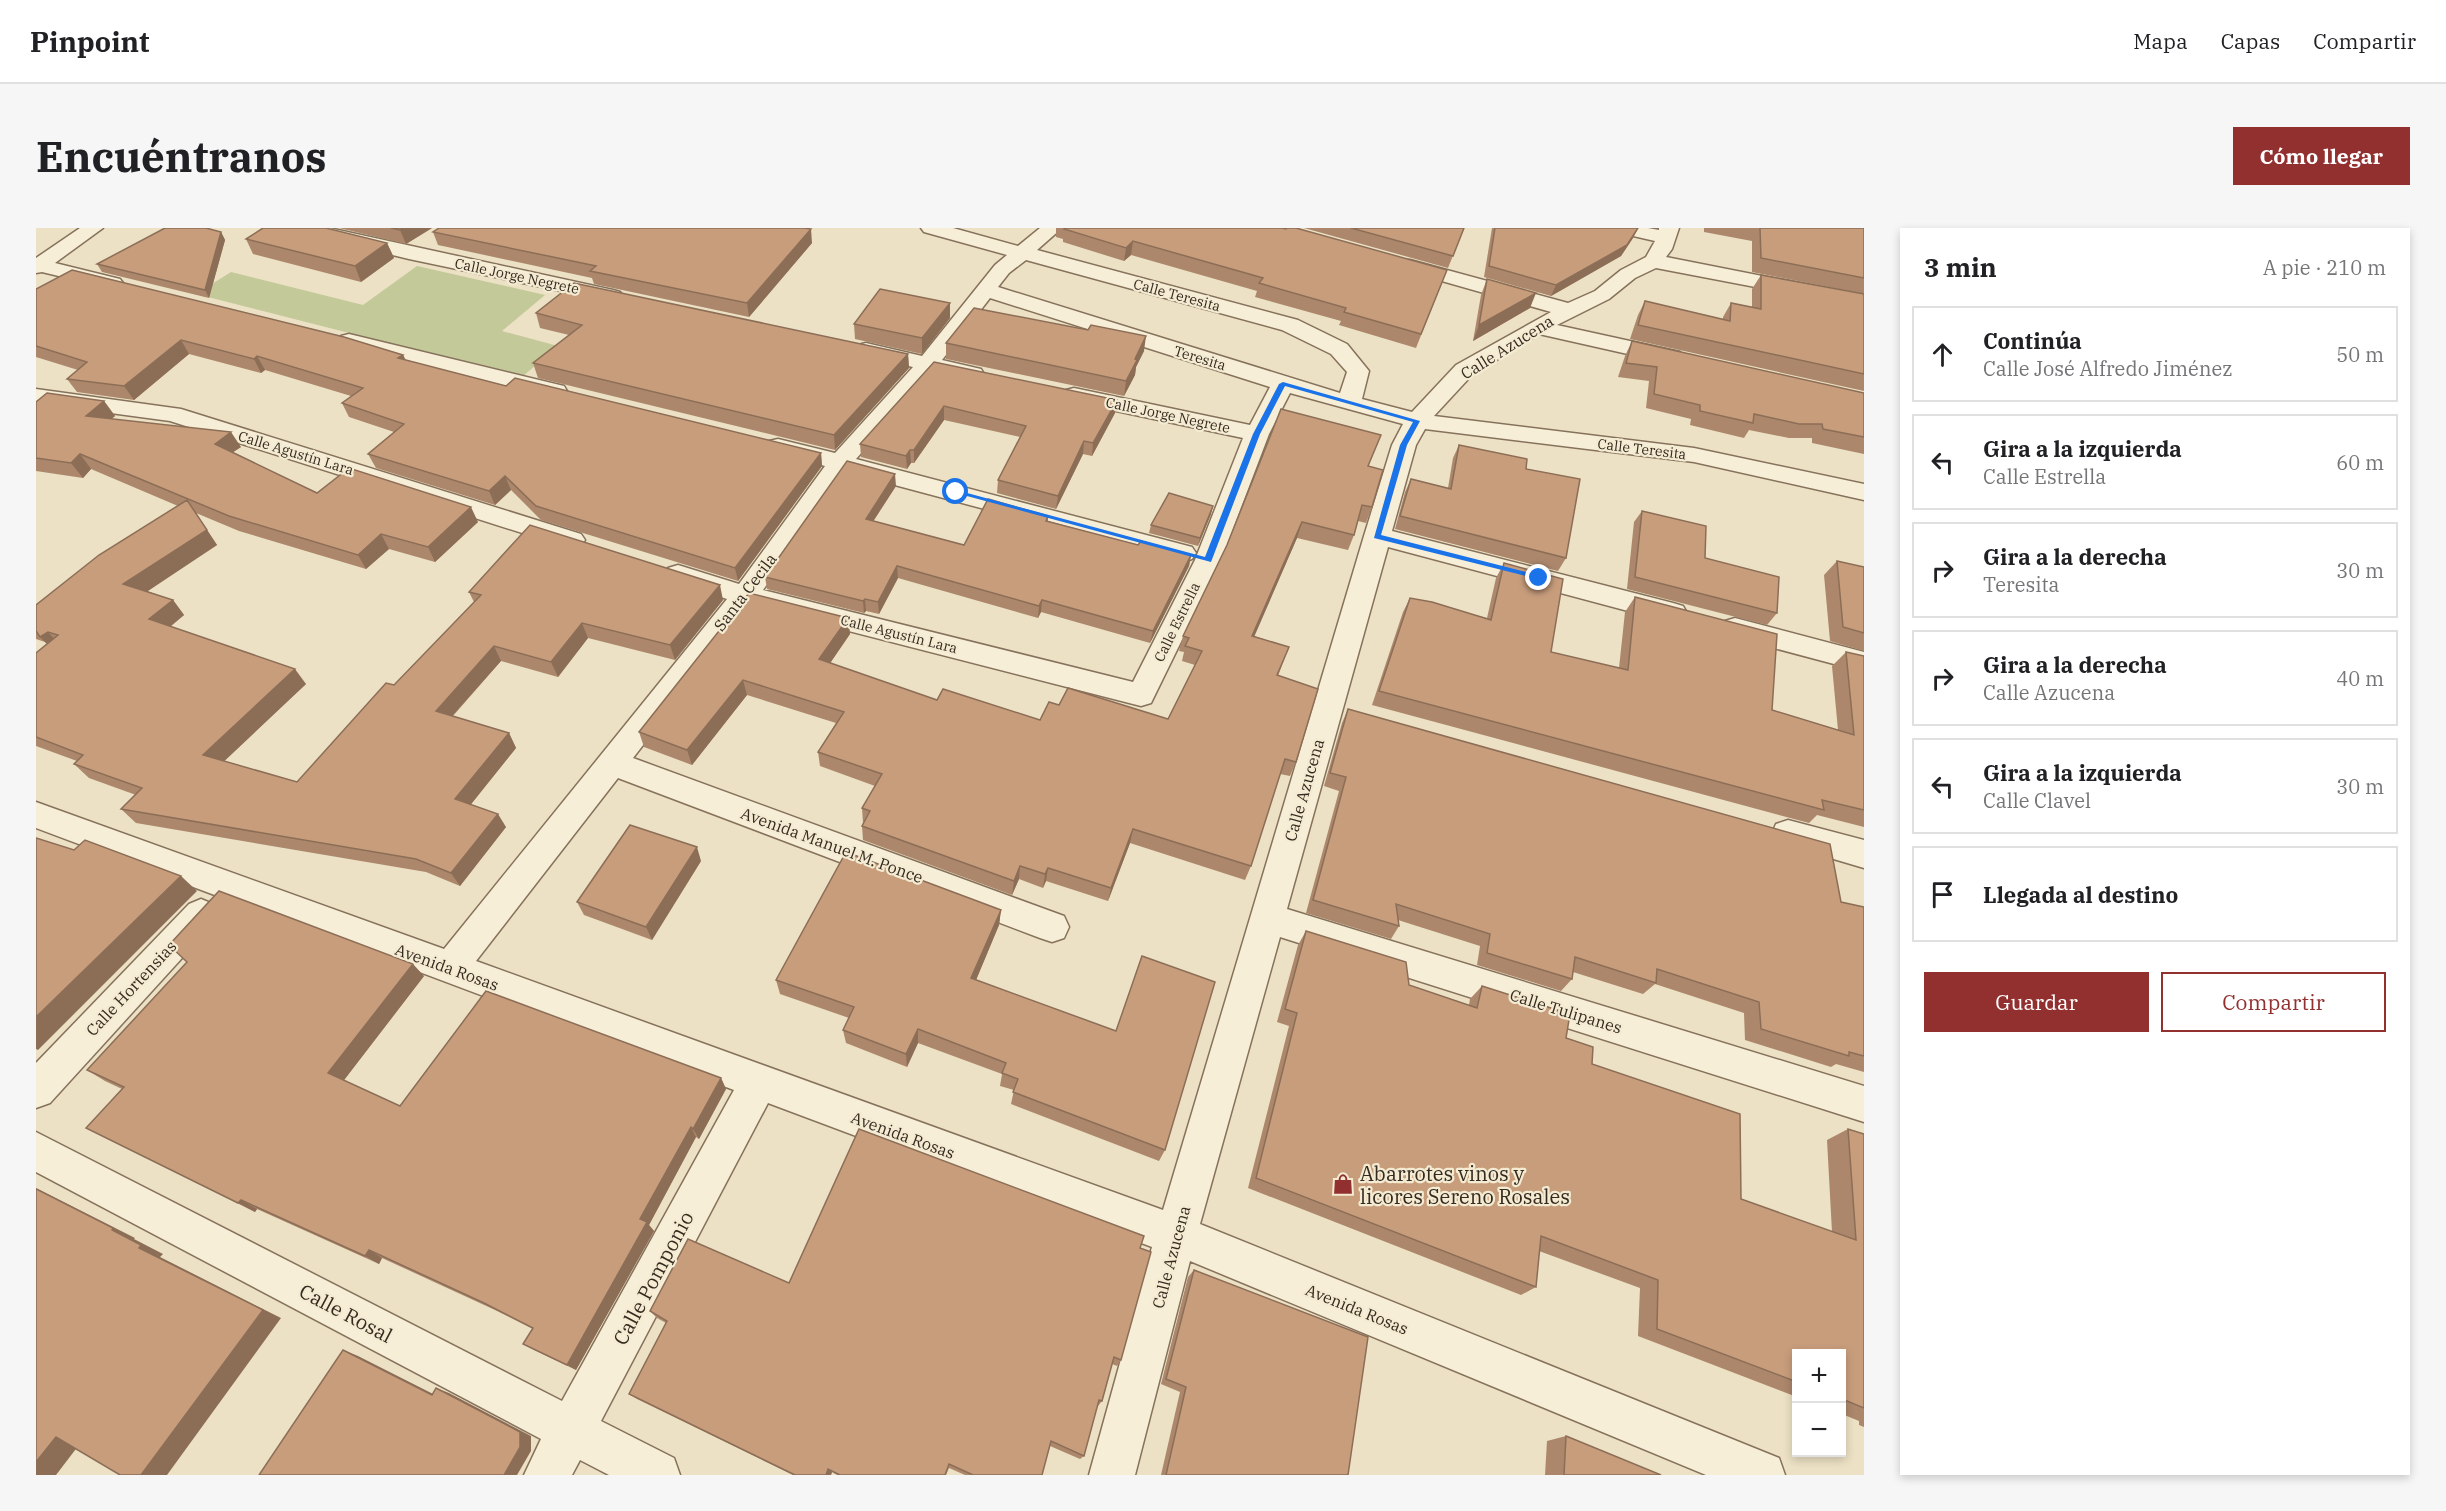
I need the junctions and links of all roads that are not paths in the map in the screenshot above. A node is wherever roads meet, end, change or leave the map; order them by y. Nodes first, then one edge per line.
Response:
1 (93, 228) edge
2 (305, 228) edge
3 (932, 228) edge
4 (1052, 228) edge
5 (1623, 228) edge
6 (1667, 233) edge
7 (429, 241) dead end
8 (409, 253) junction
9 (1021, 254) junction
10 (1388, 259) edge
11 (1653, 261) junction
12 (38, 266) edge
13 (132, 288) edge
14 (985, 291) junction
15 (629, 299) edge
16 (1864, 302) edge
17 (1569, 310) junction
18 (1536, 327) junction
19 (330, 336) edge
20 (847, 346) edge
21 (1688, 361) edge
22 (927, 364) junction
23 (995, 379) edge
24 (1283, 384) junction
25 (1052, 391) edge
26 (36, 396) edge
27 (574, 396) edge
28 (1349, 402) junction
29 (1417, 421) junction
30 (1257, 434) junction
31 (760, 441) edge
32 (841, 461) junction
33 (1864, 492) edge
34 (1377, 536) junction
35 (596, 548) edge
36 (1208, 560) junction
37 (654, 566) edge
38 (745, 595) junction
39 (1864, 662) edge
40 (1141, 695) joint
41 (612, 763) junction
42 (36, 816) edge
43 (1761, 825) edge
44 (1864, 854) edge
45 (226, 886) junction
46 (1268, 918) junction
47 (1052, 927) dead end
48 (450, 968) junction
49 (759, 1082) junction
50 (36, 1090) edge
51 (1864, 1104) edge
52 (36, 1151) edge
53 (1176, 1235) junction
54 (571, 1431) junction
55 (547, 1475) edge
56 (657, 1475) edge
57 (1112, 1475) edge
58 (1762, 1475) edge

1 - 12 street
2 - 8 street, Calle Jorge Negrete
3 - 9 street
4 - 9 street, Santa Cecila
5 - 6 street
6 - 11 street
7 - 8 street
8 - 15 street, Calle Jorge Negrete
9 - 14 street, Santa Cecila
9 - 28 street, Calle Teresita
10 - 17 street
11 - 16 street
11 - 17 street, Calle Azucena
12 - 13 street
14 - 22 street, Santa Cecila
14 - 24 street, Teresita
17 - 18 street, Calle Azucena
18 - 21 street
18 - 29 street, Calle Azucena
19 - 27 street
20 - 22 street
22 - 23 street
22 - 32 street, Santa Cecila
24 - 28 street, Teresita
24 - 30 street, Calle Estrella
25 - 30 street, Calle Jorge Negrete
26 - 35 street, Calle Agustín Lara
28 - 29 street, Teresita
29 - 33 street, Calle Teresita
29 - 34 street, Calle Azucena
30 - 36 street, Calle Estrella
31 - 32 street
32 - 36 street
32 - 38 street, Santa Cecila
34 - 39 street
34 - 46 street, Calle Azucena
36 - 40 street, Calle Estrella
37 - 38 street, Calle Agustín Lara
38 - 40 street, Calle Agustín Lara
38 - 41 street, Santa Cecila
41 - 47 street, Avenida Manuel M. Ponce
41 - 48 street, Santa Cecila
42 - 45 street, Avenida Rosas
43 - 44 street
45 - 48 street, Avenida Rosas
45 - 50 street, Calle Hortensias
46 - 51 street, Calle Tulipanes
46 - 53 street, Calle Azucena
48 - 49 street, Avenida Rosas
49 - 53 street, Avenida Rosas
49 - 54 street, Calle Pomponio
52 - 54 street, Calle Rosal
53 - 57 street, Calle Azucena
53 - 58 street, Avenida Rosas
54 - 55 street, Calle Pomponio
54 - 56 street, Calle Rosal

